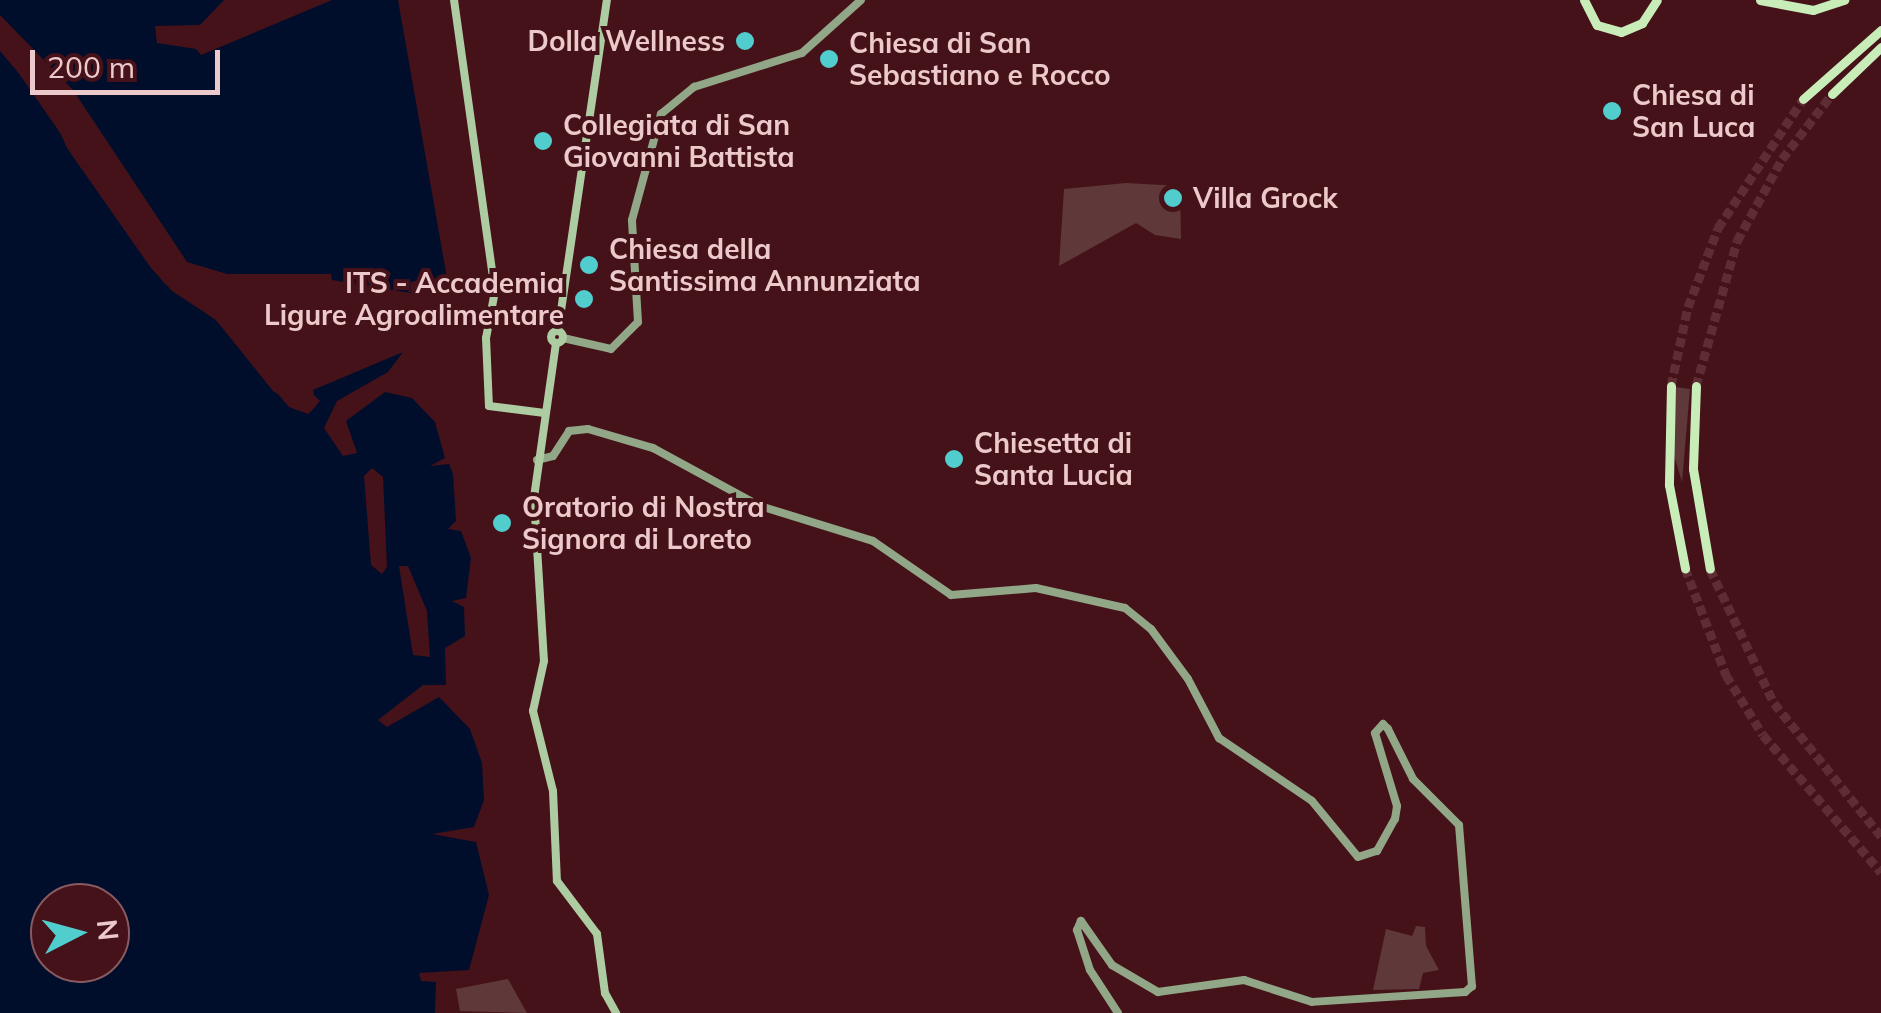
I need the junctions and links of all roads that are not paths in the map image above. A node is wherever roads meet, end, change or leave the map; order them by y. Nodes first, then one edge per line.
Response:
1 (454, 0) edge
2 (606, 0) edge
3 (861, 0) edge
4 (1584, 0) edge
5 (1657, 0) edge
6 (1760, 0) edge
7 (1824, 0) edge
8 (1844, 0) edge
9 (1801, 9) junction
10 (1881, 22) edge
11 (1881, 30) edge
12 (1881, 47) edge
13 (1853, 52) junction
14 (1832, 94) tunnel mouth
15 (1803, 99) tunnel mouth
16 (559, 337) junction
17 (1671, 386) tunnel mouth
18 (1696, 386) tunnel mouth
19 (545, 414) junction
20 (537, 460) junction
21 (1685, 568) tunnel mouth
22 (1710, 569) tunnel mouth
23 (616, 1013) edge
24 (1118, 1013) edge

1 - 19 main road
2 - 16 main road
3 - 16 main road
4 - 5 highway
6 - 9 highway
7 - 9 highway
8 - 9 highway
10 - 13 highway
11 - 13 highway
12 - 14 highway
13 - 15 highway
16 - 19 main road
17 - 21 highway
18 - 22 highway
19 - 20 main road
20 - 23 main road
20 - 24 main road

